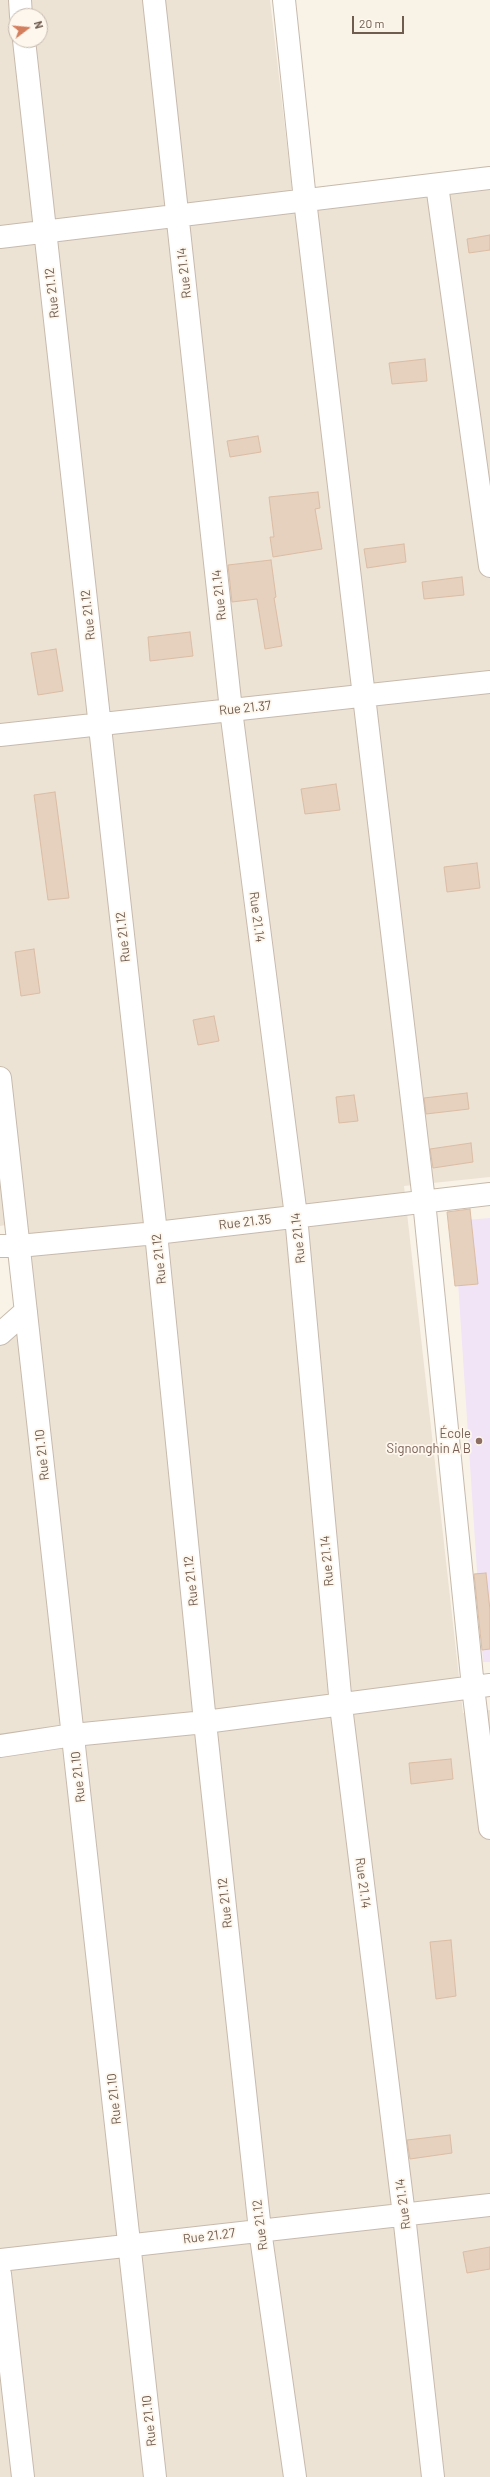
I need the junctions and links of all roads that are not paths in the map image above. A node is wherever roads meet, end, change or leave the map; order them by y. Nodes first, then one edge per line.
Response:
1 (154, 0) edge
2 (284, 0) edge
3 (25, 48) edge
4 (490, 178) edge
5 (437, 185) junction
6 (305, 200) junction
7 (178, 216) junction
8 (46, 232) junction
9 (0, 237) edge
10 (490, 566) edge
11 (490, 682) edge
12 (364, 696) junction
13 (231, 710) junction
14 (100, 724) junction
15 (0, 735) edge
16 (0, 1078) edge
17 (490, 1194) edge
18 (424, 1202) junction
19 (296, 1216) junction
20 (156, 1232) junction
21 (9, 1246) edge
22 (26, 1312) junction
23 (0, 1334) edge
24 (482, 1686) edge
25 (341, 1706) junction
26 (205, 1722) junction
27 (73, 1735) junction
28 (0, 1746) edge
29 (490, 1828) edge
30 (490, 2205) edge
31 (404, 2215) junction
32 (260, 2230) junction
33 (130, 2246) junction
34 (0, 2260) edge
35 (0, 2274) edge
36 (22, 2477) edge
37 (155, 2477) edge
38 (295, 2477) edge
39 (433, 2477) edge

1 - 7 street, Rue 21.14
2 - 6 street
3 - 8 street, Rue 21.12
4 - 5 street
5 - 6 street
5 - 10 street
6 - 7 street
6 - 12 street
7 - 8 street
7 - 13 street, Rue 21.14
8 - 9 street
8 - 14 street, Rue 21.12
11 - 12 street, Rue 21.37
12 - 13 street, Rue 21.37
12 - 18 street
13 - 14 street, Rue 21.37
13 - 19 street, Rue 21.14
14 - 15 street, Rue 21.37
14 - 20 street, Rue 21.12
16 - 21 street, Rue 21.10
17 - 18 street, Rue 21.35
18 - 19 street, Rue 21.35
18 - 24 street
19 - 20 street, Rue 21.35
19 - 25 street, Rue 21.14
20 - 21 street, Rue 21.35
20 - 26 street, Rue 21.12
21 - 22 street, Rue 21.10
22 - 23 street
22 - 27 street, Rue 21.10
24 - 25 street
24 - 29 street
25 - 26 street
25 - 31 street, Rue 21.14
26 - 27 street
26 - 32 street, Rue 21.12
27 - 28 street
27 - 33 street, Rue 21.10
30 - 31 street, Rue 21.27
31 - 32 street, Rue 21.27
31 - 39 street, Rue 21.14
32 - 33 street, Rue 21.27
32 - 38 street, Rue 21.12
33 - 34 street, Rue 21.27
33 - 37 street, Rue 21.10
35 - 36 street

